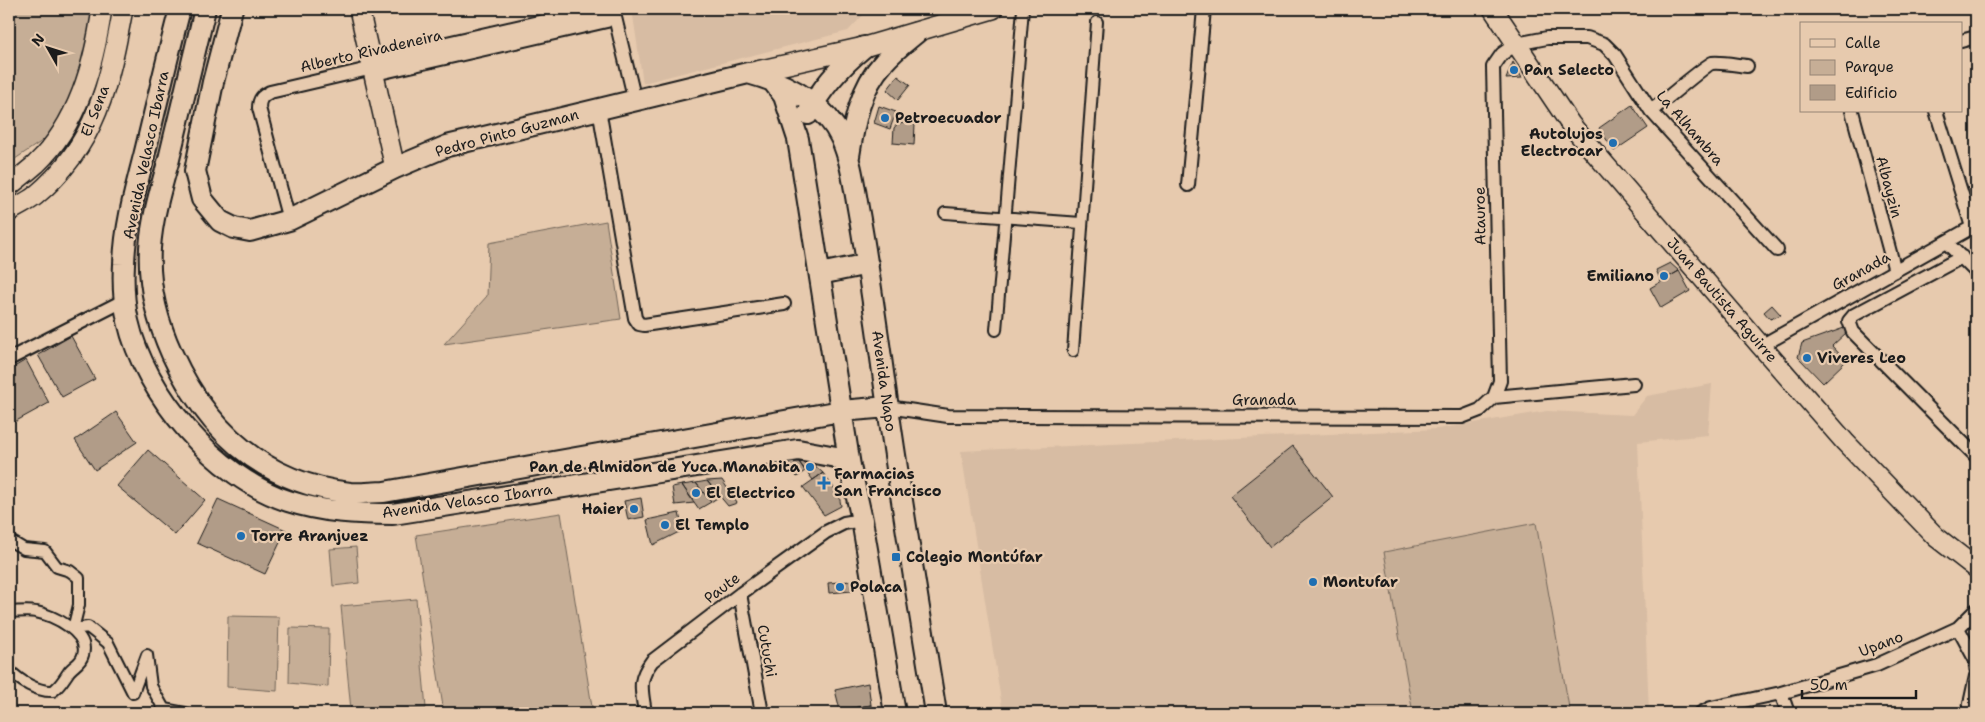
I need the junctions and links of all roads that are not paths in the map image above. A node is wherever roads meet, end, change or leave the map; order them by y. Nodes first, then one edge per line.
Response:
1 (102, 9) edge
2 (115, 9) edge
3 (123, 9) edge
4 (180, 9) edge
5 (205, 9) edge
6 (232, 9) edge
7 (359, 9) edge
8 (591, 9) edge
9 (993, 9) edge
10 (1023, 9) edge
11 (1204, 9) edge
12 (1493, 9) edge
13 (611, 14) edge
14 (1097, 22) dead end
15 (916, 33) junction
16 (1976, 38) edge
17 (1962, 41) edge
18 (1516, 44) junction
19 (864, 47) junction
20 (379, 66) junction
21 (1747, 66) dead end
22 (748, 73) junction
23 (774, 83) junction
24 (81, 99) junction
25 (635, 101) junction
26 (813, 103) junction
27 (599, 110) junction
28 (1651, 111) junction
29 (1852, 112) edge
30 (1936, 112) edge
31 (798, 138) junction
32 (849, 158) junction
33 (395, 168) junction
34 (1188, 185) dead end
35 (9, 186) edge
36 (9, 212) edge
37 (945, 213) dead end
38 (1005, 217) junction
39 (289, 220) junction
40 (1081, 223) junction
41 (1974, 226) edge
42 (1946, 242) junction
43 (1777, 250) dead end
44 (1962, 257) junction
45 (868, 264) junction
46 (1895, 271) junction
47 (1976, 272) edge
48 (820, 274) junction
49 (125, 300) junction
50 (784, 304) dead end
51 (996, 330) dead end
52 (1761, 346) junction
53 (1073, 351) dead end
54 (9, 359) edge
55 (1634, 384) dead end
56 (1494, 397) junction
57 (888, 407) junction
58 (841, 410) junction
59 (1976, 456) edge
60 (850, 466) junction
61 (862, 520) junction
62 (9, 540) edge
63 (1976, 568) edge
64 (740, 594) junction
65 (1976, 610) edge
66 (9, 612) edge
67 (1958, 628) junction
68 (73, 629) junction
69 (1976, 668) edge
70 (9, 670) edge
71 (1976, 676) edge
72 (1781, 693) junction
73 (185, 713) edge
74 (646, 713) edge
75 (762, 713) edge
76 (895, 713) edge
77 (936, 713) edge
78 (1701, 713) edge
79 (1788, 713) edge
80 (1968, 713) edge

1 - 24 main road, El Sena
2 - 24 main road
3 - 36 main road, El Sena
4 - 49 main road, Avenida Velasco Ibarra
5 - 58 main road, Avenida Velasco Ibarra
6 - 39 main road, Pedro Pinto Guzman
7 - 20 main road
8 - 20 street
9 - 15 main road, Pedro Pinto Guzman
10 - 38 street
11 - 34 street
12 - 18 main road, Juan Bautista Aguirre
13 - 20 street, Alberto Rivadeneira
13 - 25 street
14 - 40 street
15 - 19 main road, Pedro Pinto Guzman
15 - 32 main road
16 - 17 street
18 - 28 street, La Alhambra
18 - 52 main road, Juan Bautista Aguirre
18 - 56 street, Atauroe
19 - 22 main road, Pedro Pinto Guzman
19 - 26 main road
20 - 33 main road
20 - 39 street, Alberto Rivadeneira
21 - 28 street
22 - 23 main road, Avenida Napo
22 - 25 main road, Pedro Pinto Guzman
23 - 26 main road, Avenida Napo
23 - 31 main road
24 - 35 main road, El Sena
25 - 27 main road, Pedro Pinto Guzman
26 - 31 main road
26 - 32 main road, Avenida Napo
27 - 33 main road, Pedro Pinto Guzman
27 - 50 street
28 - 43 street, La Alhambra
29 - 46 street, Albayzin
30 - 41 street
31 - 48 main road
32 - 45 main road, Avenida Napo
33 - 39 main road, Pedro Pinto Guzman
37 - 38 street
38 - 40 street
38 - 51 street
40 - 53 street
41 - 42 street, Granada
42 - 44 street
42 - 46 street, Granada
44 - 47 street
44 - 59 street
45 - 48 main road
45 - 57 main road, Avenida Napo
46 - 52 street, Granada
48 - 58 main road
49 - 54 street
49 - 60 main road, Avenida Velasco Ibarra
52 - 63 main road, Juan Bautista Aguirre
55 - 56 street
56 - 57 street, Granada
57 - 58 main road, Avenida Velasco Ibarra
57 - 77 main road, Avenida Napo
58 - 60 main road
60 - 61 main road
61 - 64 street, Paute
61 - 76 main road
62 - 68 street
64 - 74 street, Paute
64 - 75 street, Cutuchi
65 - 67 street, Upano
66 - 68 street
67 - 69 street
67 - 72 street, Upano
68 - 70 street
68 - 73 street
71 - 80 street
72 - 78 street, Upano
72 - 79 street

